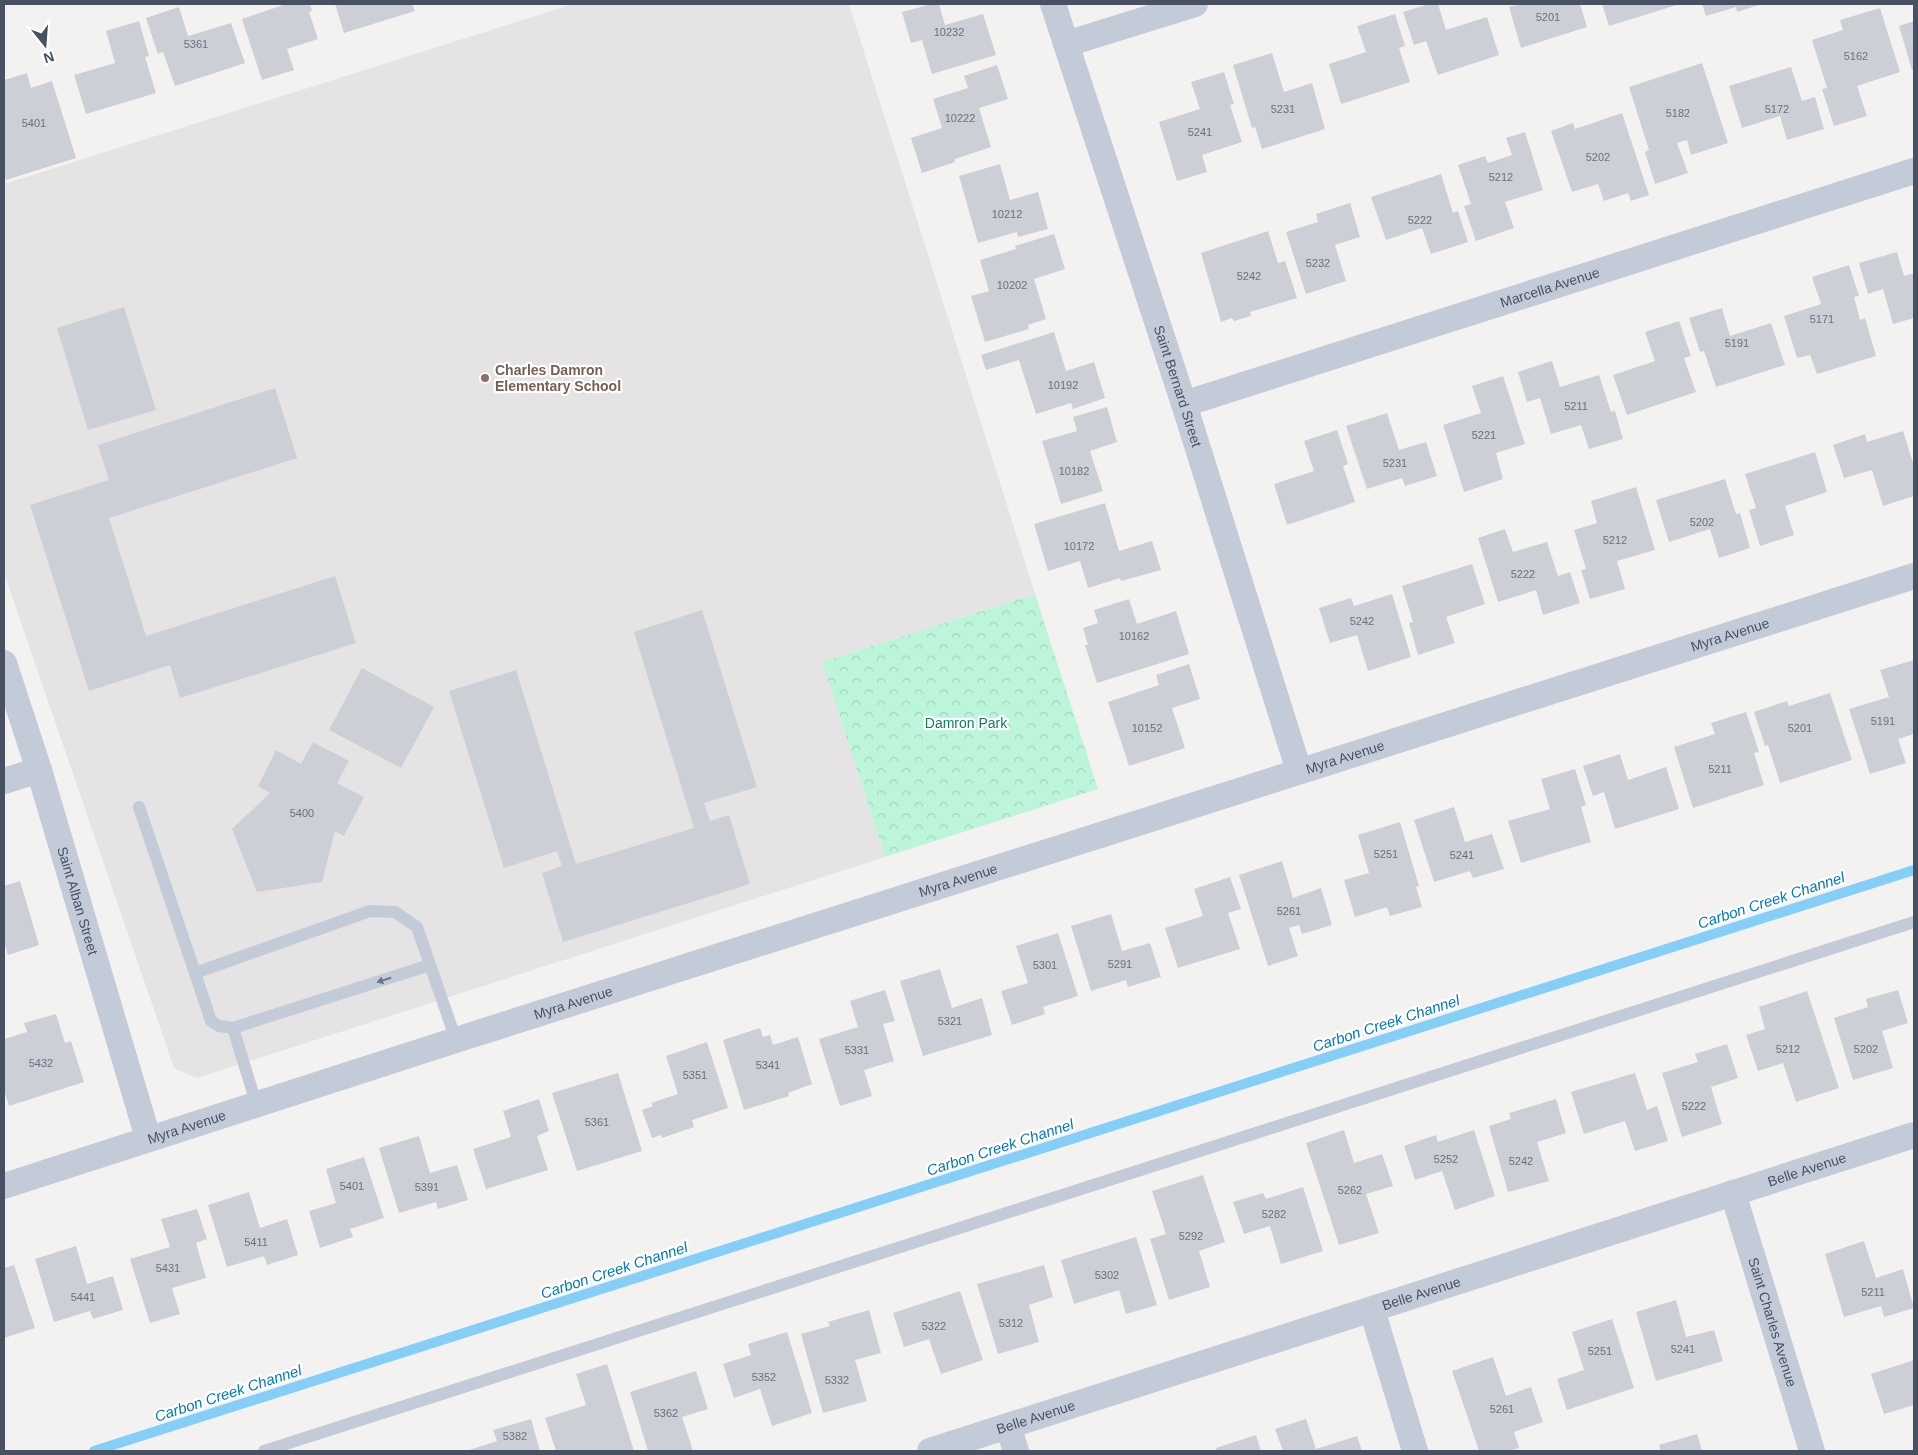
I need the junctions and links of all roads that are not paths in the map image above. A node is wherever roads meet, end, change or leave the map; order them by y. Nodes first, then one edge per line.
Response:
1 (1054, 4) edge
2 (1195, 4) edge
3 (1066, 44) junction
4 (1914, 171) edge
5 (1184, 404) junction
6 (1914, 576) edge
7 (4, 664) edge
8 (39, 770) junction
9 (1299, 771) junction
10 (4, 781) edge
11 (139, 807) dead end
12 (1914, 922) edge
13 (430, 965) junction
14 (195, 973) junction
15 (233, 1028) junction
16 (456, 1040) junction
17 (256, 1103) junction
18 (1914, 1135) edge
19 (148, 1138) junction
20 (4, 1186) edge
21 (1732, 1193) junction
22 (1372, 1310) junction
23 (1008, 1426) junction
24 (264, 1451) edge
25 (930, 1451) edge
26 (1016, 1451) edge
27 (1415, 1451) edge
28 (1812, 1451) edge

1 - 3 street, Saint Bernard Street
2 - 3 street
3 - 5 street, Saint Bernard Street
4 - 5 street, Marcella Avenue
5 - 9 street, Saint Bernard Street
6 - 9 street, Myra Avenue
7 - 8 street, Saint Alban Street
8 - 10 street
8 - 19 street, Saint Alban Street
9 - 16 street, Myra Avenue
11 - 14 lane
12 - 24 lane
13 - 14 lane
13 -> 15 lane
13 - 16 lane
14 - 15 lane
15 - 17 lane
16 - 17 street, Myra Avenue
17 - 19 street, Myra Avenue
18 - 21 street, Belle Avenue
19 - 20 street, Myra Avenue
21 - 22 street, Belle Avenue
21 - 28 street, Saint Charles Avenue
22 - 23 street, Belle Avenue
22 - 27 street
23 - 25 street, Belle Avenue
23 - 26 street

